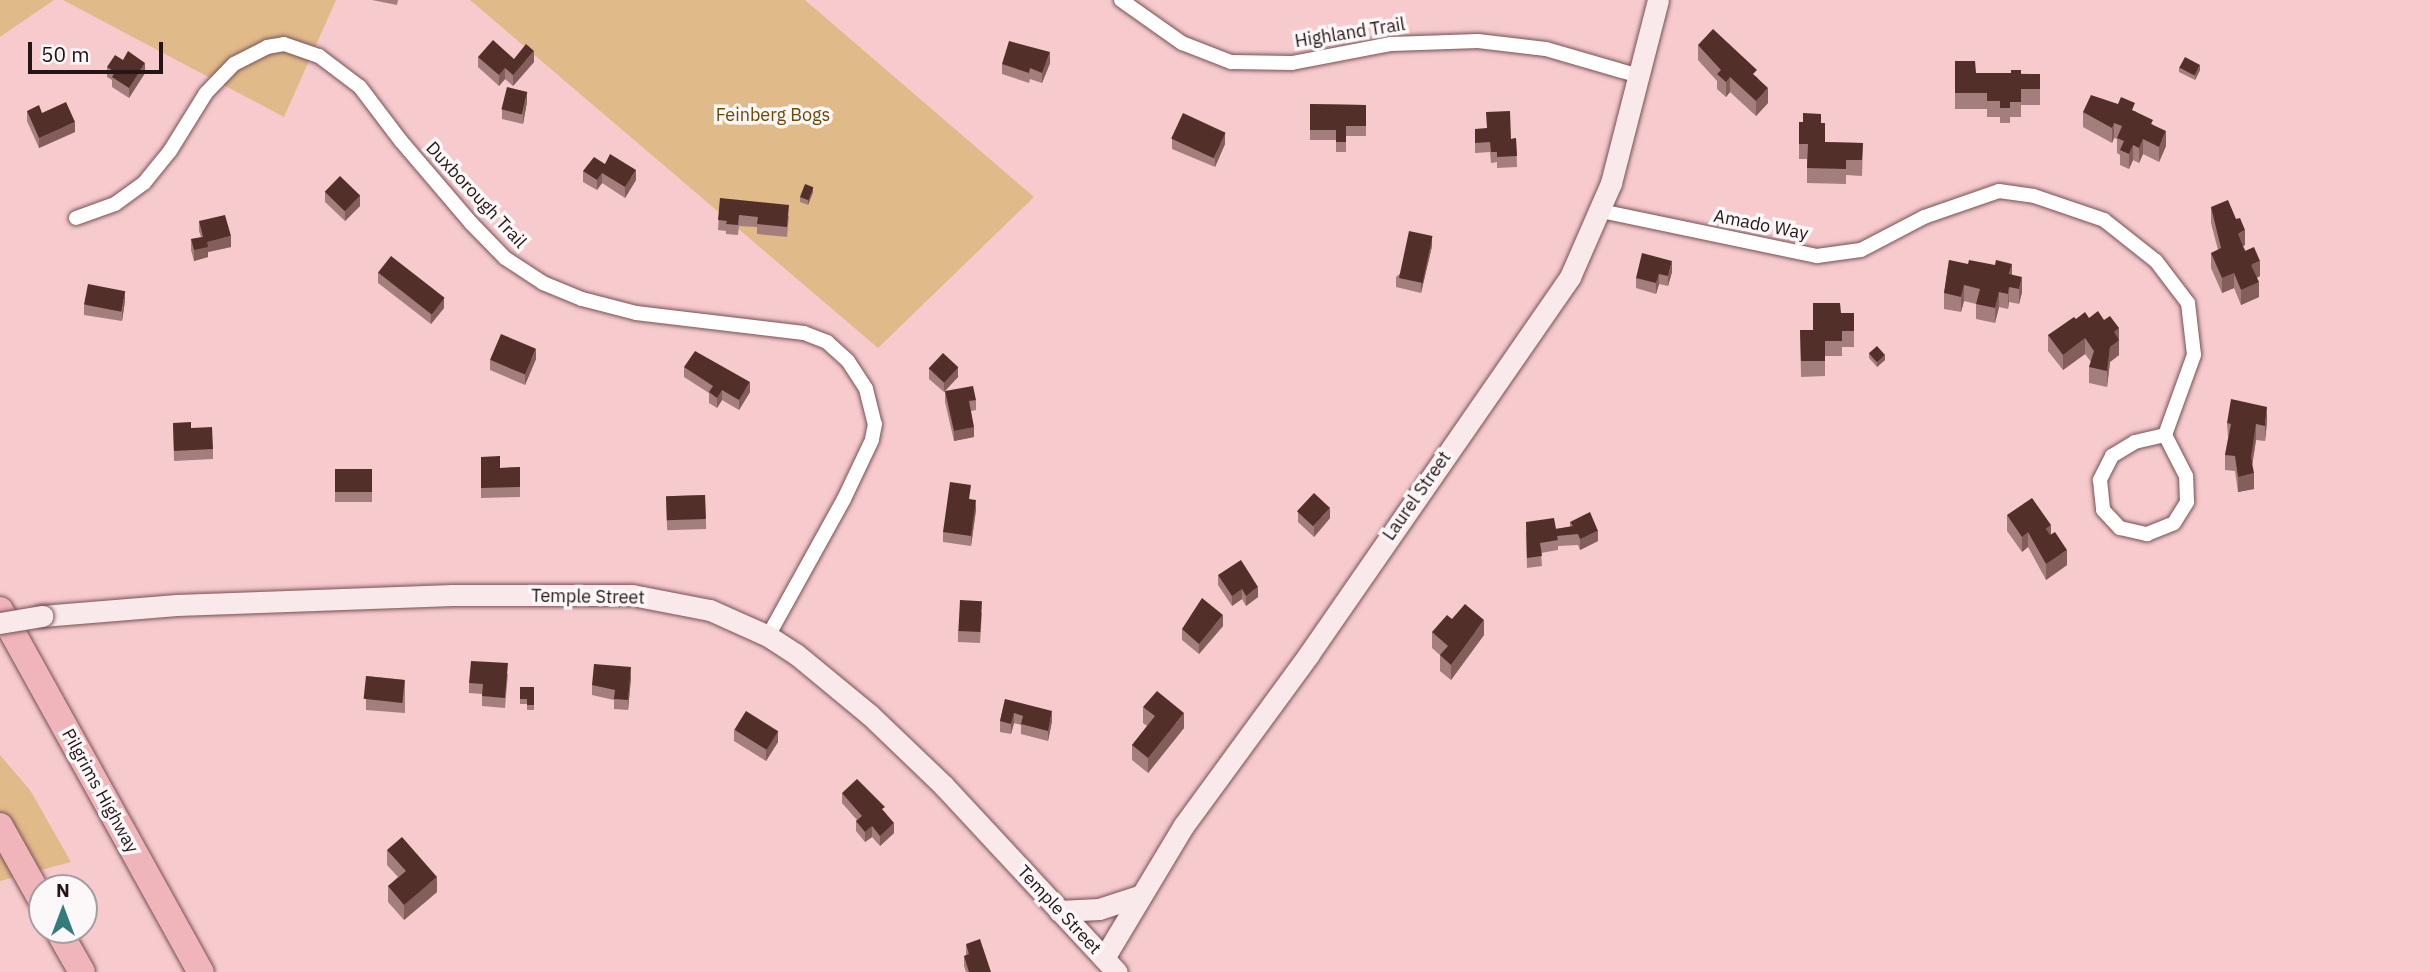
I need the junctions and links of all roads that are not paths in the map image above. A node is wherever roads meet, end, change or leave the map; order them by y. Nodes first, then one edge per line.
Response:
1 (1121, 0) edge
2 (1658, 0) edge
3 (1639, 76) junction
4 (1601, 211) junction
5 (76, 218) dead end
6 (2165, 435) junction
7 (0, 610) edge
8 (0, 623) edge
9 (768, 636) junction
10 (0, 826) edge
11 (28, 876) edge
12 (1139, 896) junction
13 (1059, 911) junction
14 (66, 944) edge
15 (1110, 965) edge
16 (82, 972) edge
17 (201, 972) edge

1 - 3 street, Highland Trail
2 - 3 main road, Laurel Street
3 - 4 main road, Laurel Street
4 - 6 street, Amado Way
4 - 12 main road, Laurel Street
5 - 9 street, Duxborough Trail
6 - 6 street
7 - 17 highway, Pilgrims Highway
8 - 9 main road, Temple Street, bridge
9 - 13 main road, Temple Street
10 - 11 highway
12 - 13 main road
12 - 15 main road, Laurel Street
13 - 15 main road, Temple Street
14 - 16 highway

